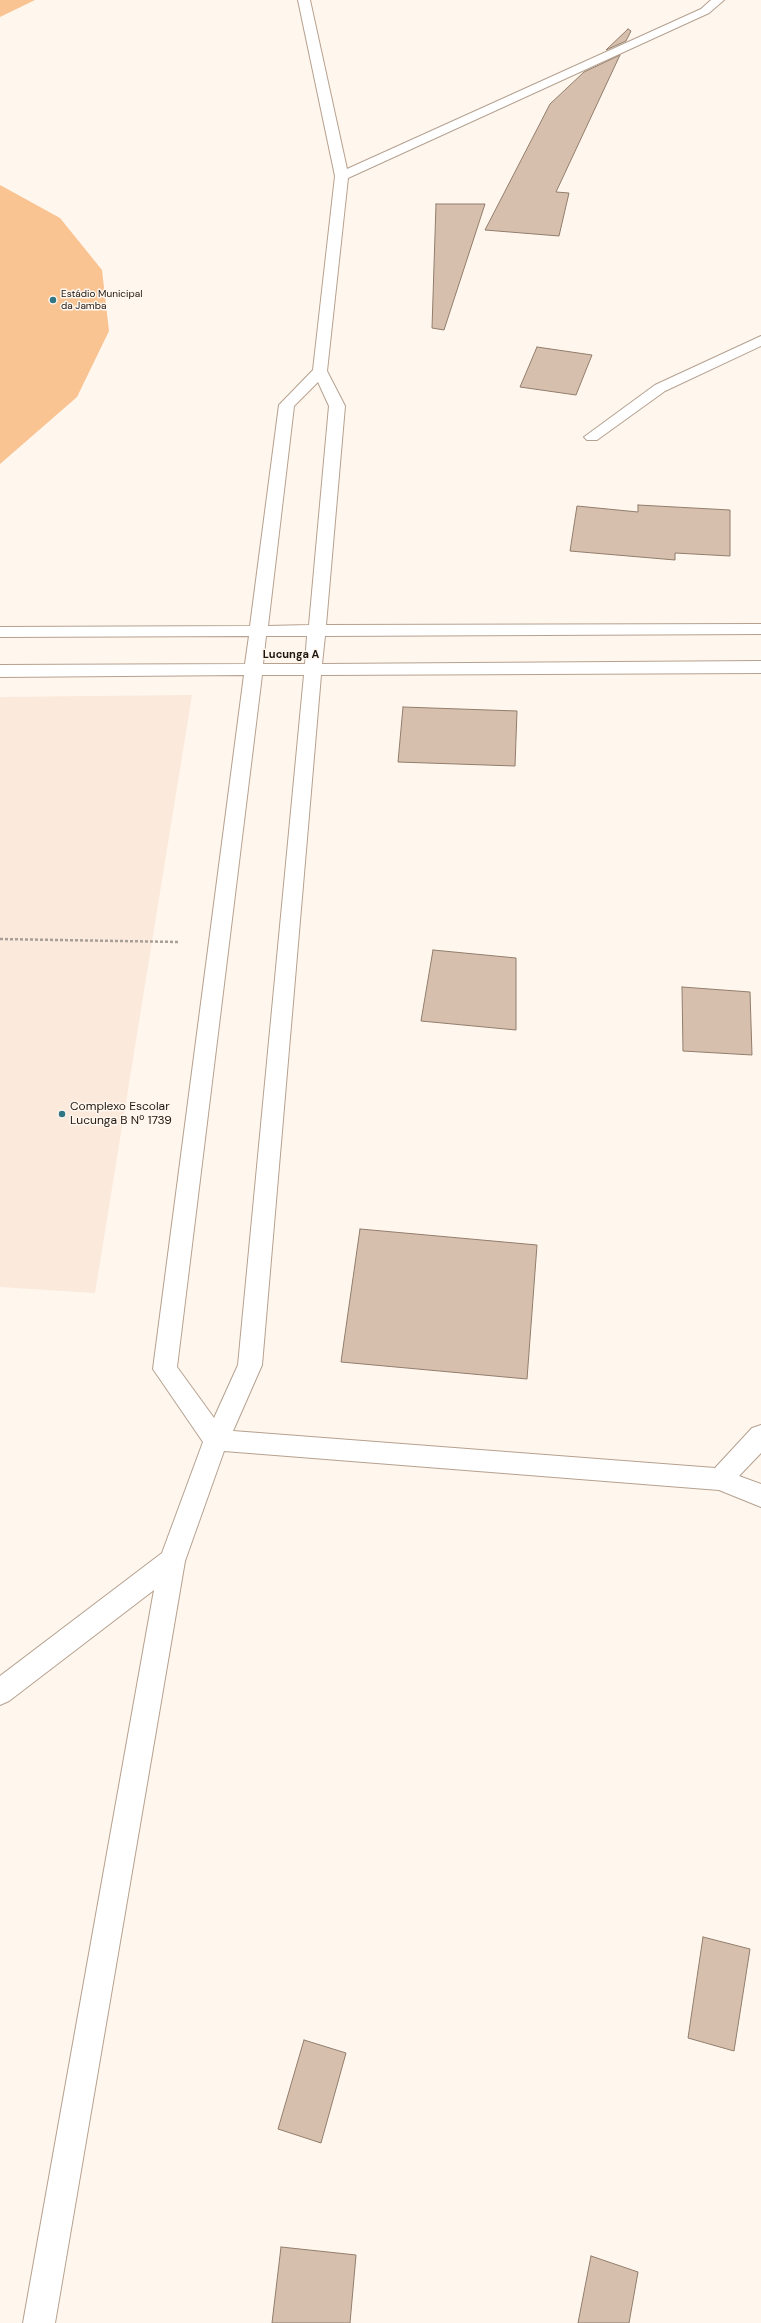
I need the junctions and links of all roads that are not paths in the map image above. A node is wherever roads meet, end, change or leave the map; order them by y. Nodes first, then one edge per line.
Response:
1 (304, 0) edge
2 (718, 0) edge
3 (342, 176) junction
4 (761, 340) edge
5 (320, 371) junction
6 (592, 437) dead end
7 (761, 629) edge
8 (317, 630) junction
9 (258, 631) junction
10 (0, 632) edge
11 (761, 667) edge
12 (313, 669) junction
13 (253, 670) junction
14 (0, 671) edge
15 (761, 1436) edge
16 (216, 1440) junction
17 (720, 1479) junction
18 (761, 1496) edge
19 (172, 1561) junction
20 (0, 1692) edge
21 (39, 2323) edge

1 - 3 street
2 - 3 street
3 - 5 street
4 - 6 street
5 - 8 street
5 - 9 street
7 - 8 street
8 - 9 street
8 - 12 street
9 - 10 street
9 - 13 street
11 - 12 street
12 - 13 street
12 - 16 street
13 - 14 street
13 - 16 street
15 - 17 street
16 - 17 street
16 - 19 street
17 - 18 street
19 - 20 street
19 - 21 street

